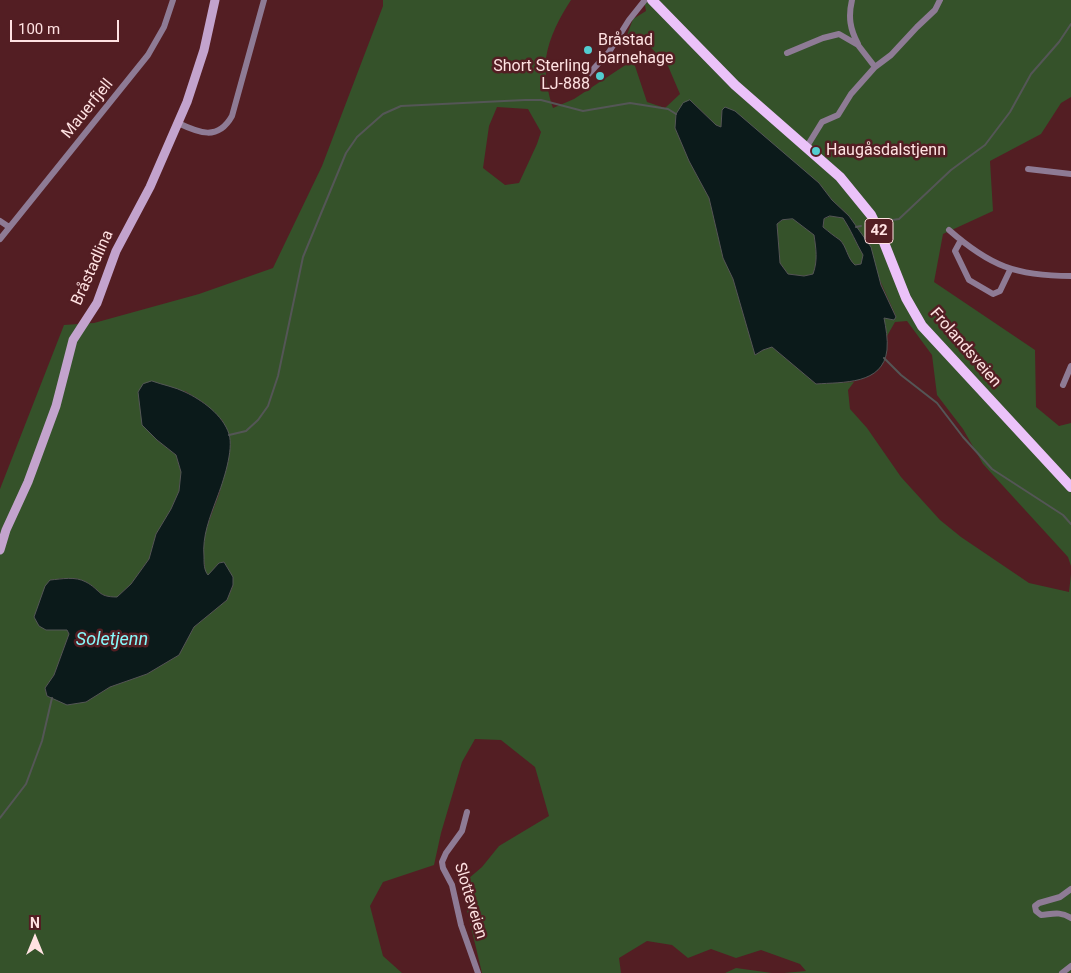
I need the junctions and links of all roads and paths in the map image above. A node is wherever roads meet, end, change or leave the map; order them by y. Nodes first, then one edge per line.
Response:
1 (172, 0) edge
2 (215, 0) edge
3 (264, 0) edge
4 (645, 0) edge
5 (652, 0) edge
6 (852, 0) edge
7 (940, 0) edge
8 (858, 45) junction
9 (787, 53) dead end
10 (875, 67) junction
11 (586, 77) dead end
12 (178, 124) junction
13 (806, 148) junction
14 (1028, 170) dead end
15 (1071, 174) edge
16 (0, 220) edge
17 (9, 227) junction
18 (949, 230) dead end
19 (0, 239) edge
20 (961, 240) junction
21 (1010, 270) junction
22 (1071, 276) edge
23 (1071, 366) edge
24 (1063, 385) dead end
25 (1071, 487) edge
26 (0, 550) edge
27 (467, 812) dead end
28 (1071, 889) edge
29 (1071, 918) edge
30 (1071, 966) edge
31 (478, 973) edge
32 (1062, 973) edge

1 - 17 street, Mauerfjell
2 - 12 main road, Bråstadlina
3 - 12 street
4 - 11 street
5 - 13 main road, Frolandsveien / 42
6 - 8 street
7 - 10 street
8 - 9 street
8 - 10 street
10 - 13 street
12 - 26 main road, Bråstadlina
13 - 25 main road, Frolandsveien / 42
14 - 15 street
16 - 17 street
17 - 19 street, Mauerfjell
18 - 20 street
20 - 21 street
20 - 21 street
21 - 22 street
23 - 24 street
27 - 31 street, Slotteveien
28 - 29 street
30 - 32 street

